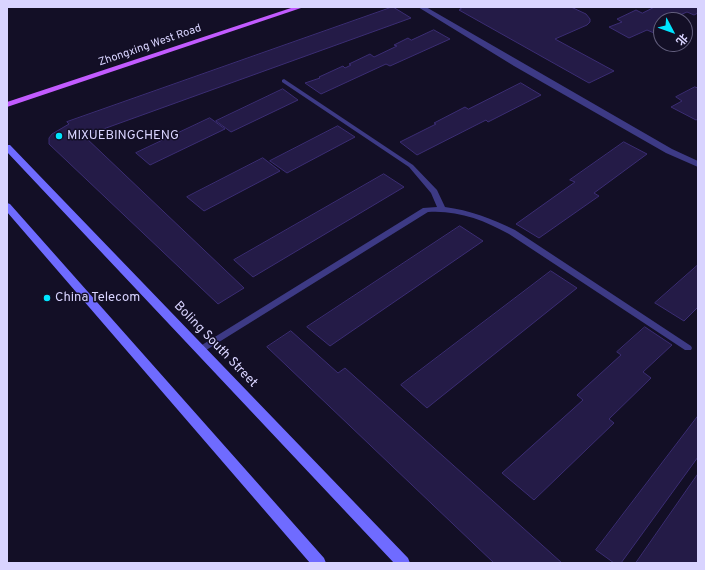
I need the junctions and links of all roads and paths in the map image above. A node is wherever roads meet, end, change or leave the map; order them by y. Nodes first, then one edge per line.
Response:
1 (301, 7) edge
2 (421, 7) edge
3 (284, 81) dead end
4 (7, 105) edge
5 (7, 147) edge
6 (698, 164) edge
7 (7, 206) edge
8 (442, 209) junction
9 (688, 348) dead end
10 (200, 350) junction
11 (319, 563) edge
12 (403, 563) edge

1 - 4 main road, Zhongxing West Road
2 - 6 street
3 - 8 lane
5 - 10 main road, Boling South Street
7 - 11 main road
8 - 9 lane
8 - 10 lane
10 - 12 main road, Boling South Street

